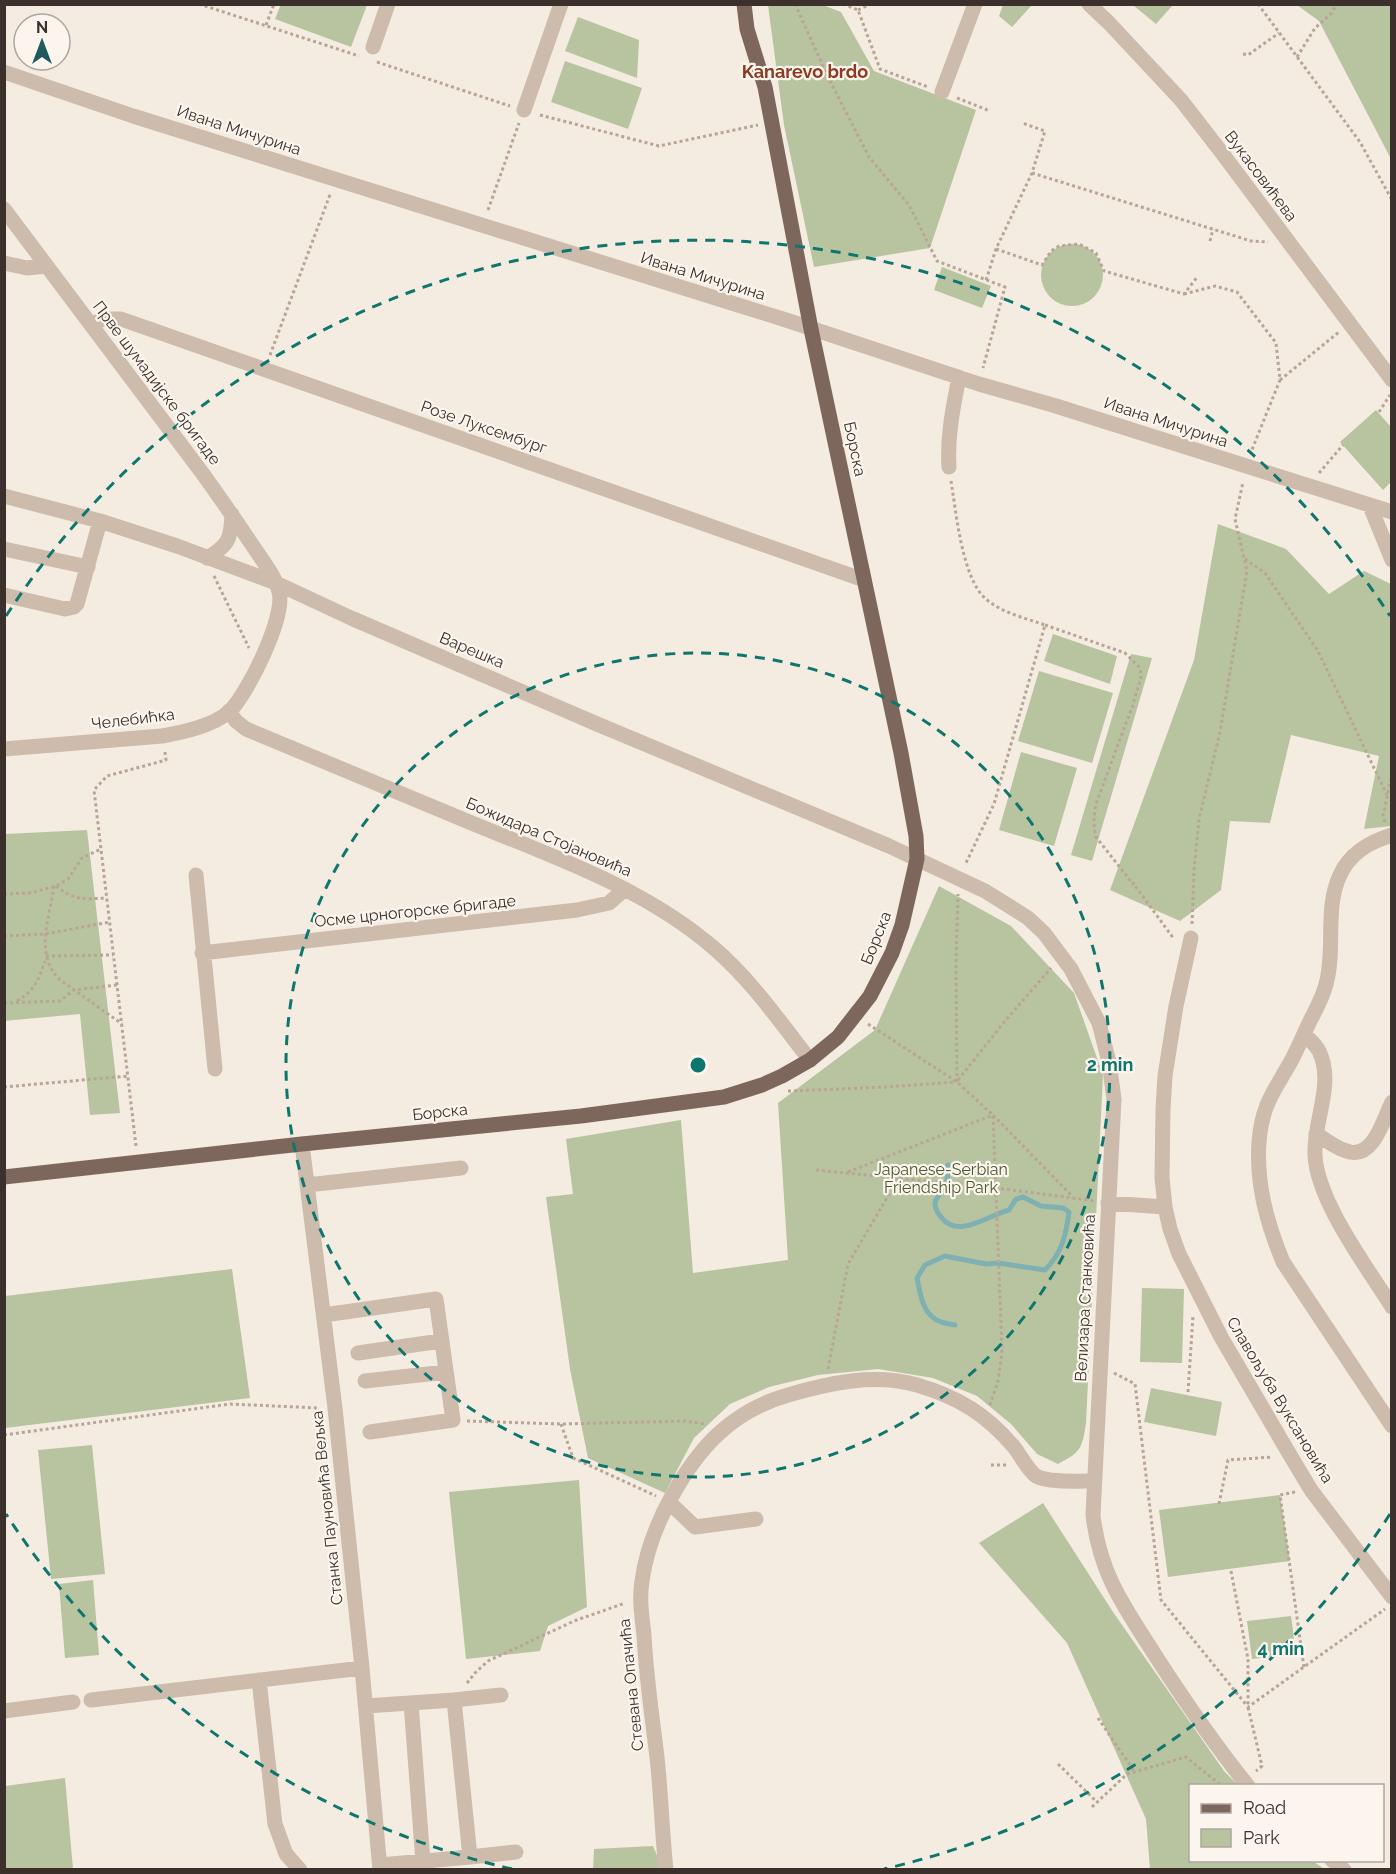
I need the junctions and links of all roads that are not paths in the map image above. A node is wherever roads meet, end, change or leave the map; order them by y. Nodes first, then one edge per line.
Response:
1 (388, 4) edge
2 (561, 4) edge
3 (744, 4) edge
4 (975, 4) edge
5 (1089, 4) edge
6 (374, 47) dead end
7 (4, 72) edge
8 (942, 92) road end
9 (524, 111) road end
10 (4, 209) edge
11 (4, 263) edge
12 (47, 266) junction
13 (91, 325) junction
14 (811, 329) junction
15 (959, 377) junction
16 (1392, 380) edge
17 (949, 467) road end
18 (4, 496) edge
19 (1370, 506) junction
20 (1392, 512) edge
21 (232, 514) junction
22 (100, 521) junction
23 (4, 549) edge
24 (206, 557) junction
25 (1392, 560) edge
26 (88, 567) junction
27 (864, 580) junction
28 (276, 584) junction
29 (4, 595) edge
30 (229, 711) junction
31 (4, 749) edge
32 (1391, 835) edge
33 (917, 858) junction
34 (196, 875) dead end
35 (625, 889) junction
36 (1191, 938) road end
37 (202, 953) junction
38 (1304, 1034) junction
39 (810, 1060) junction
40 (215, 1069) dead end
41 (1392, 1102) edge
42 (1316, 1134) junction
43 (302, 1144) junction
44 (461, 1168) dead end
45 (4, 1178) edge
46 (307, 1185) junction
47 (1108, 1203) junction
48 (1165, 1207) junction
49 (1392, 1306) edge
50 (324, 1315) junction
51 (441, 1341) junction
52 (358, 1353) dead end
53 (446, 1372) junction
54 (365, 1381) dead end
55 (1392, 1426) edge
56 (370, 1432) dead end
57 (1095, 1481) junction
58 (669, 1502) junction
59 (756, 1519) dead end
60 (1392, 1597) edge
61 (362, 1668) junction
62 (259, 1680) junction
63 (501, 1695) dead end
64 (91, 1700) dead end
65 (454, 1700) junction
66 (73, 1702) dead end
67 (411, 1703) junction
68 (366, 1706) junction
69 (4, 1711) edge
70 (1246, 1783) edge
71 (516, 1852) dead end
72 (470, 1857) junction
73 (421, 1865) edge
74 (380, 1867) edge
75 (300, 1869) edge
76 (666, 1869) edge

1 - 6 street
2 - 9 street
3 - 14 main road, Борска
4 - 8 street
5 - 16 street, Вукасовићева
7 - 14 street, Ивана Мичурина
10 - 12 street, Прве шумадијске бригаде
11 - 12 street
12 - 13 street, Прве шумадијске бригаде
13 - 21 street, Прве шумадијске бригаде
13 - 27 street, Розе Луксембург
14 - 15 street, Ивана Мичурина
14 - 27 main road, Борска
15 - 17 street
15 - 19 street, Ивана Мичурина
18 - 22 street, Варешка
19 - 20 street, Ивана Мичурина
19 - 25 street
21 - 24 street
21 - 28 street, Прве шумадијске бригаде
22 - 24 street, Варешка
22 - 26 street
23 - 26 street
24 - 28 street, Варешка
26 - 29 street
27 - 33 main road, Борска
28 - 30 street, Челебићка
28 - 33 street, Варешка
30 - 31 street, Челебићка
30 - 35 street, Божидара Стојановића
32 - 38 street
33 - 39 main road, Борска
33 - 47 street, Велизара Станковића
34 - 37 street
35 - 37 street, Осме црногорске бригаде
35 - 39 street, Божидара Стојановића
36 - 48 street, Славољуба Вуксановића
37 - 40 street
38 - 42 street
38 - 55 street
39 - 43 main road, Борска
41 - 42 street
42 - 49 street
43 - 45 main road, Борска
43 - 46 street, Станка Пауновића Вељка
44 - 46 street
46 - 50 street, Станка Пауновића Вељка
47 - 48 street
47 - 57 street, Велизара Станковића
48 - 60 street, Славољуба Вуксановића
50 - 51 street
50 - 61 street, Станка Пауновића Вељка
51 - 52 street
51 - 53 street
53 - 54 street
53 - 56 street
57 - 58 street, Стевана Опачића
57 - 70 street, Велизара Станковића
58 - 59 street
58 - 76 street, Стевана Опачића
61 - 62 street
61 - 68 street, Станка Пауновића Вељка
62 - 64 street
62 - 75 street
63 - 65 street
65 - 67 street
65 - 72 street
66 - 69 street
67 - 68 street
67 - 73 street
68 - 74 street, Станка Пауновића Вељка
71 - 72 street
72 - 73 street
73 - 74 street

